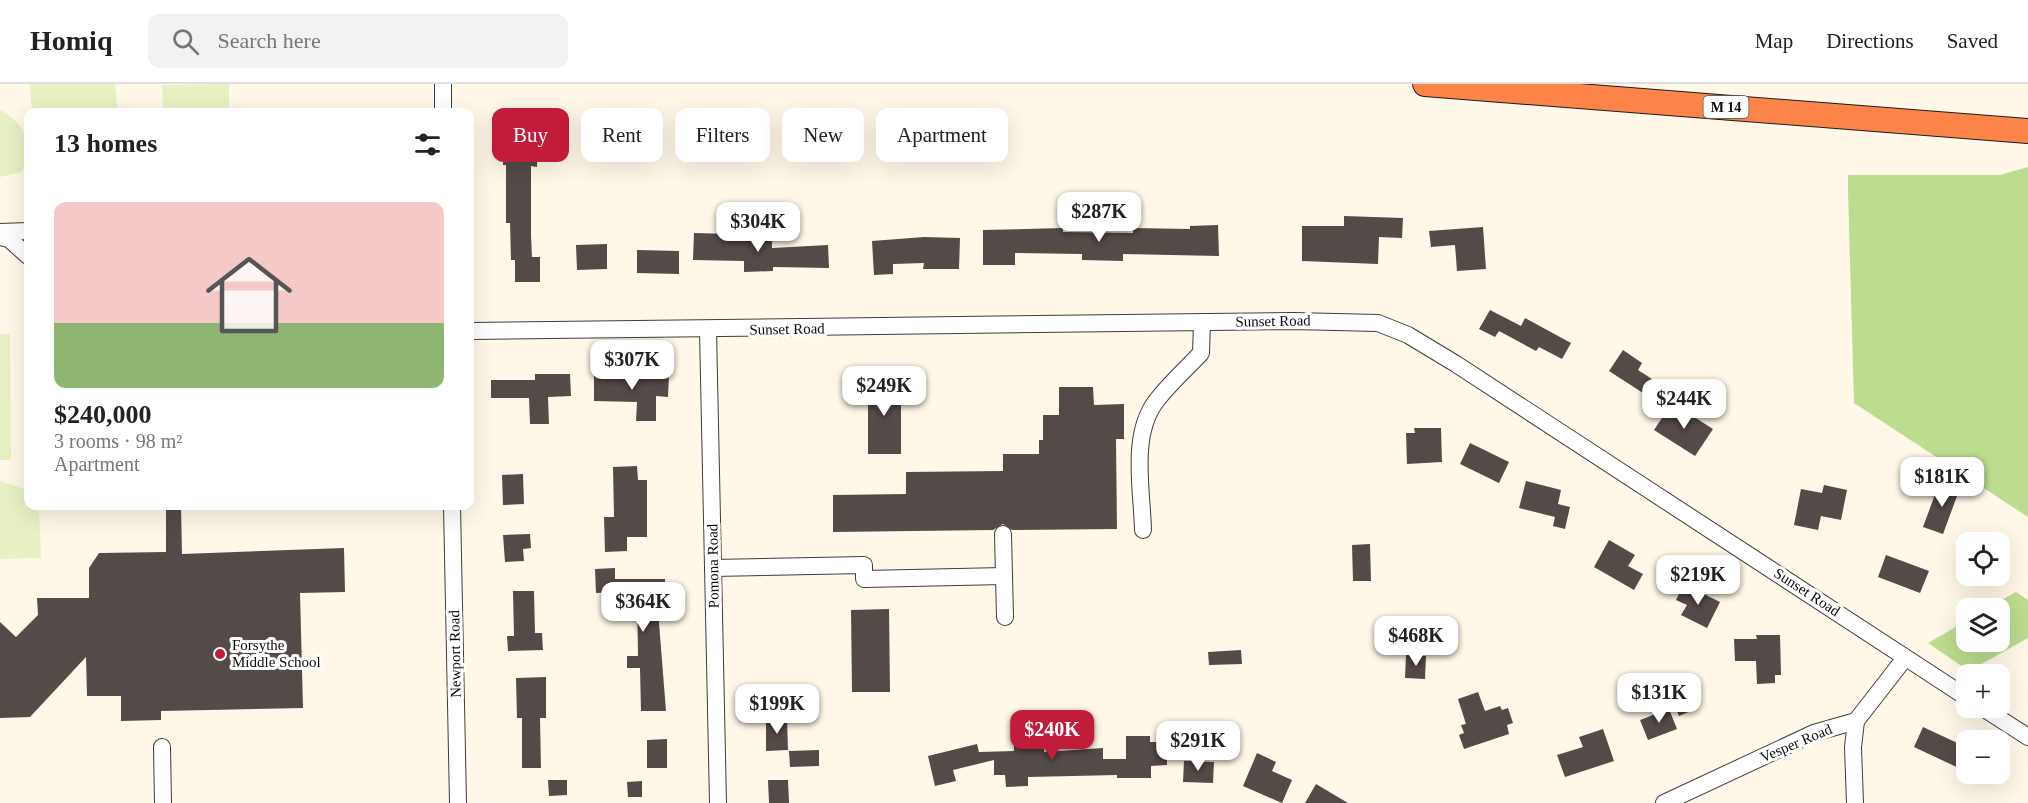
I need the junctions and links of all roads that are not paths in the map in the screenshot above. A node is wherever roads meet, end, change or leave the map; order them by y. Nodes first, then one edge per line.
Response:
1 (442, 84) edge
2 (1425, 84) edge
3 (443, 108) edge
4 (2028, 131) edge
5 (24, 231) edge
6 (0, 232) edge
7 (0, 237) edge
8 (24, 253) edge
9 (1202, 322) junction
10 (708, 330) junction
11 (474, 331) edge
12 (452, 510) edge
13 (1143, 530) dead end
14 (1003, 534) dead end
15 (713, 568) junction
16 (1004, 576) junction
17 (1005, 617) dead end
18 (1905, 658) junction
19 (1956, 691) edge
20 (1999, 718) edge
21 (1856, 722) junction
22 (2028, 737) edge
23 (162, 747) dead end
24 (163, 803) edge
25 (458, 803) edge
26 (718, 803) edge
27 (1664, 803) edge
28 (1855, 803) edge

1 - 3 street
2 - 4 highway, M 14
5 - 6 street
7 - 8 street
9 - 10 street, Sunset Road
9 - 13 street
9 - 18 street, Sunset Road
10 - 11 street, Sunset Road
10 - 15 street, Pomona Road
12 - 25 street, Newport Road
14 - 16 street
15 - 16 street
15 - 26 street, Pomona Road
16 - 17 street
18 - 19 street, Sunset Road
18 - 21 street
20 - 22 street
21 - 27 street, Vesper Road
21 - 28 street
23 - 24 street

